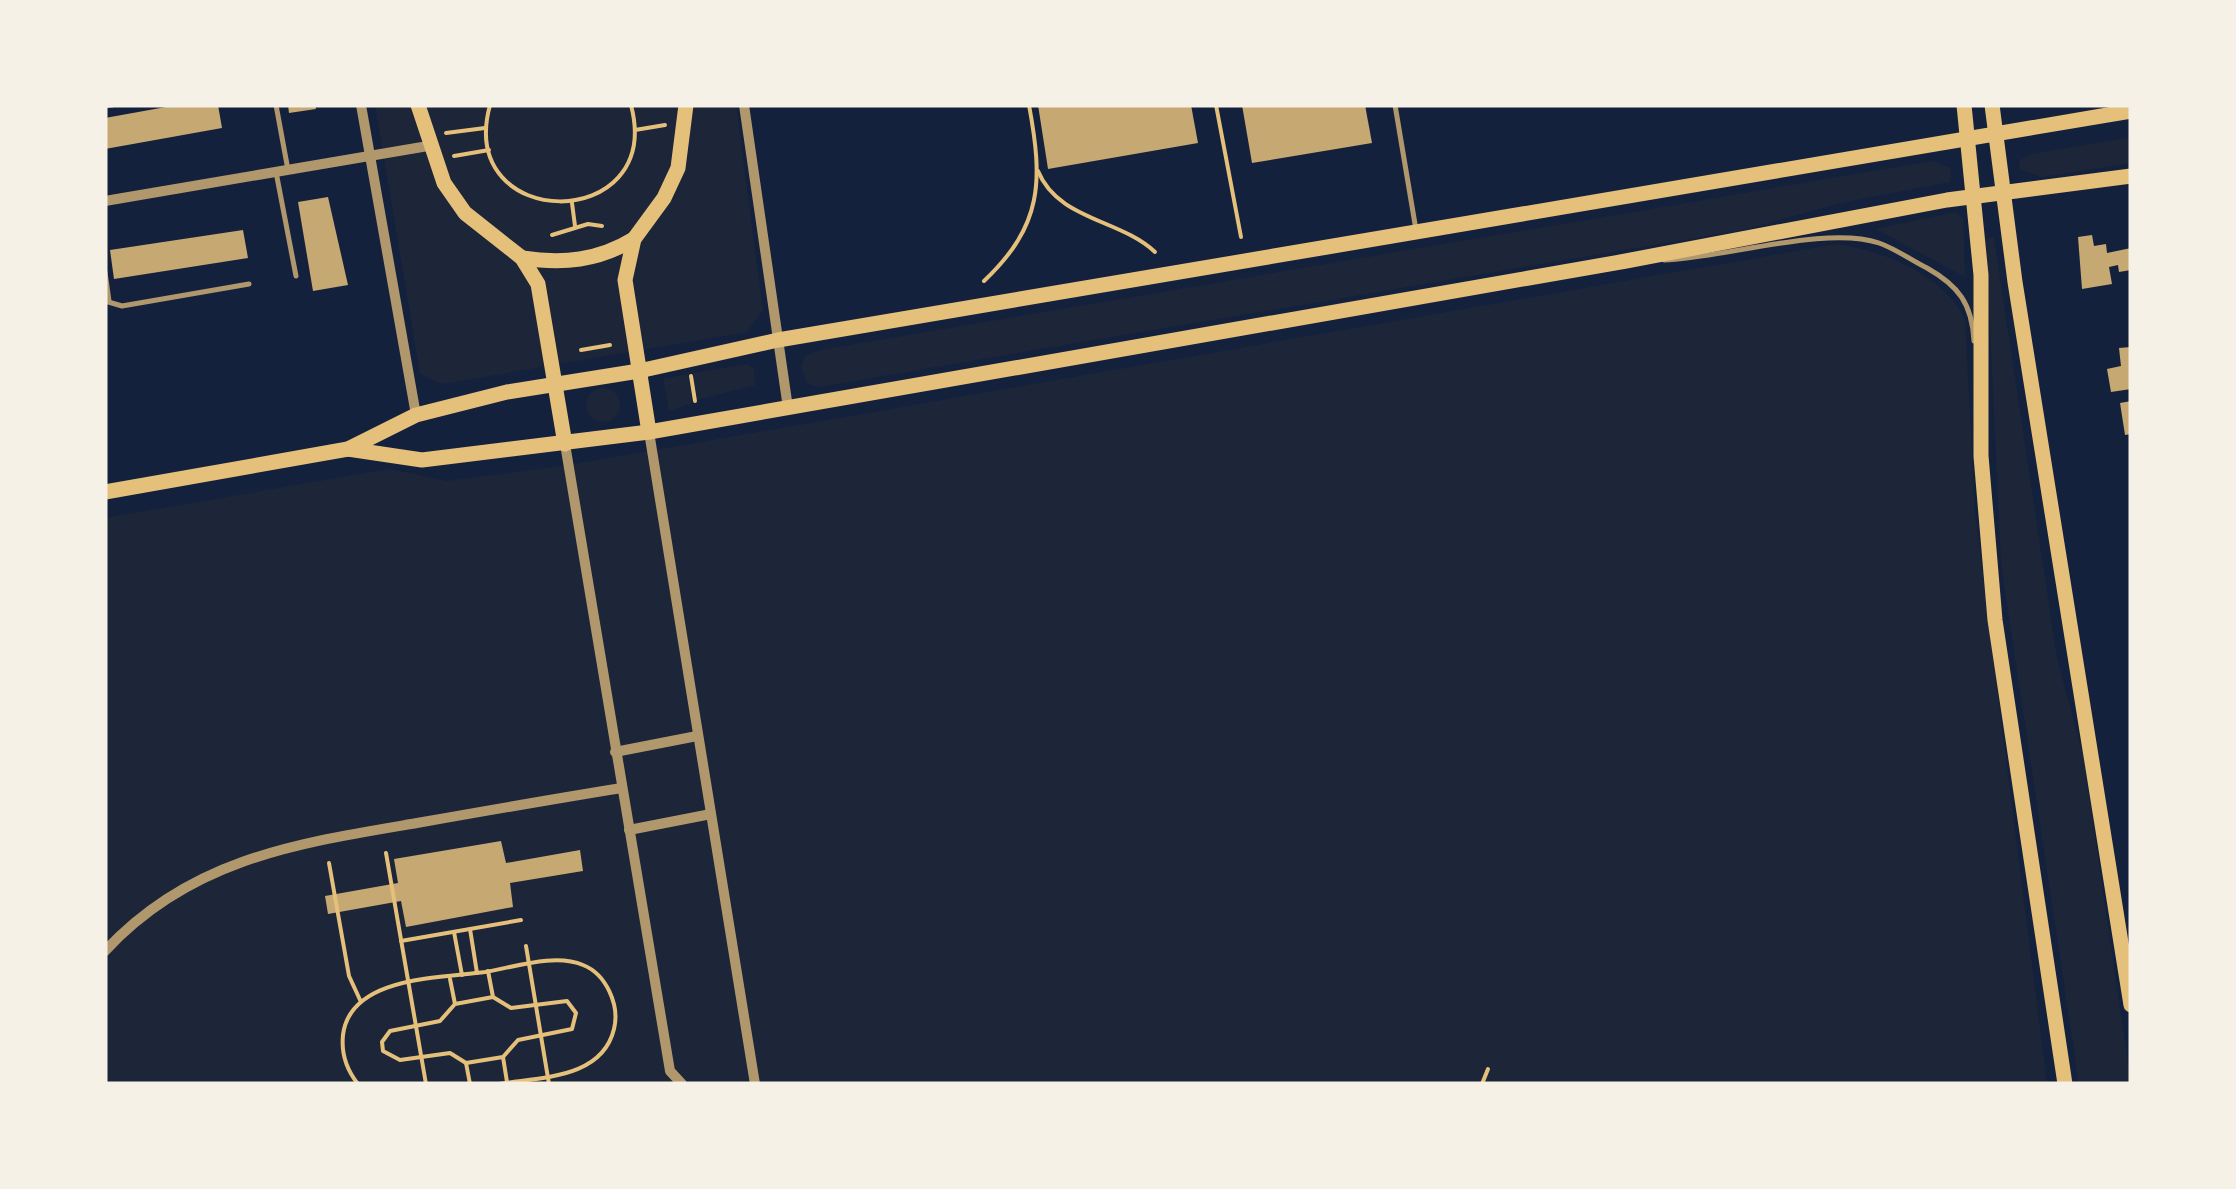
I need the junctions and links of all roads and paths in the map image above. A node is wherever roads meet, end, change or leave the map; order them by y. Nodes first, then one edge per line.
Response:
1 (276, 105) edge
2 (361, 105) edge
3 (418, 105) edge
4 (490, 105) edge
5 (631, 105) edge
6 (686, 105) edge
7 (744, 105) edge
8 (1030, 105) edge
9 (1216, 105) edge
10 (1394, 105) edge
11 (1964, 105) edge
12 (1992, 105) edge
13 (2131, 111) edge
14 (670, 124) dead end
15 (486, 128) junction
16 (636, 130) junction
17 (446, 133) dead end
18 (1996, 134) junction
19 (1970, 139) junction
20 (428, 146) junction
21 (488, 150) junction
22 (369, 156) junction
23 (454, 156) dead end
24 (1036, 167) junction
25 (282, 171) junction
26 (2131, 176) edge
27 (2004, 194) junction
28 (1976, 196) junction
29 (105, 201) edge
30 (572, 203) junction
31 (575, 226) junction
32 (602, 226) dead end
33 (1416, 232) junction
34 (552, 235) dead end
35 (1241, 237) dead end
36 (634, 239) junction
37 (1155, 252) dead end
38 (522, 258) junction
39 (1626, 261) junction
40 (105, 272) edge
41 (296, 276) dead end
42 (984, 280) dead end
43 (249, 284) dead end
44 (107, 301) edge
45 (778, 340) junction
46 (610, 345) dead end
47 (581, 350) dead end
48 (639, 371) junction
49 (691, 373) dead end
50 (556, 385) junction
51 (695, 401) dead end
52 (788, 408) junction
53 (416, 415) junction
54 (650, 432) junction
55 (565, 444) junction
56 (348, 449) junction
57 (1981, 456) junction
58 (105, 492) edge
59 (697, 736) junction
60 (615, 752) junction
61 (622, 788) junction
62 (710, 814) junction
63 (628, 830) junction
64 (386, 853) dead end
65 (329, 863) dead end
66 (521, 920) dead end
67 (470, 930) junction
68 (454, 932) junction
69 (401, 941) junction
70 (526, 946) dead end
71 (105, 950) edge
72 (529, 964) junction
73 (488, 971) junction
74 (477, 973) junction
75 (462, 975) junction
76 (450, 977) junction
77 (409, 984) junction
78 (492, 997) junction
79 (361, 1002) junction
80 (455, 1004) junction
81 (536, 1004) junction
82 (2131, 1004) edge
83 (416, 1025) junction
84 (541, 1036) junction
85 (421, 1056) junction
86 (503, 1057) junction
87 (466, 1063) junction
88 (1488, 1069) dead end
89 (548, 1076) junction
90 (507, 1083) edge
91 (358, 1084) edge
92 (426, 1084) edge
93 (470, 1084) edge
94 (499, 1084) edge
95 (549, 1084) edge
96 (682, 1084) edge
97 (754, 1084) edge
98 (1482, 1084) edge
99 (2065, 1084) edge

1 - 25 lane
2 - 22 street
3 - 20 main road
4 - 15 path
5 - 16 path
6 - 36 main road
7 - 45 street
8 - 24 path
9 - 35 path
10 - 33 lane
11 - 19 main road
12 - 18 main road
13 - 18 main road
14 - 16 path
15 - 17 path
15 - 21 path
16 - 30 path
18 - 19 main road
18 - 27 main road
19 - 28 main road
19 - 33 main road
20 - 22 street
20 - 38 main road
21 - 23 path
21 - 30 path
22 - 25 street
22 - 53 street
24 - 37 path
24 - 42 path
25 - 29 street
25 - 41 lane
26 - 27 main road
27 - 28 main road
27 - 82 main road
28 - 39 main road
28 - 57 main road
30 - 31 path
31 - 32 path
31 - 34 path
33 - 45 main road
36 - 38 main road
36 - 48 main road
38 - 50 main road
39 - 52 main road
39 - 57 lane
40 - 44 lane
43 - 44 lane
45 - 48 main road
45 - 52 street
46 - 47 path
48 - 50 main road
48 - 54 main road
49 - 51 path
50 - 53 main road
50 - 55 main road
52 - 54 main road
53 - 56 main road
54 - 55 main road
54 - 59 street
55 - 56 main road
55 - 60 street
56 - 58 main road
57 - 99 main road
59 - 60 street
59 - 62 street
60 - 61 street
61 - 63 street
61 - 71 street
62 - 63 street
62 - 97 street
63 - 96 street
64 - 69 path
65 - 79 path
66 - 67 path
67 - 68 path
67 - 74 path
68 - 69 path
68 - 75 path
69 - 77 path
70 - 72 path
72 - 73 path
72 - 81 path
72 - 89 path
73 - 74 path
73 - 78 path
74 - 75 path
75 - 76 path
76 - 77 path
76 - 80 path
77 - 79 path
77 - 83 path
78 - 80 path
78 - 81 path
79 - 91 path
80 - 83 path
81 - 84 path
81 - 84 path
83 - 85 path
83 - 85 path
84 - 86 path
84 - 89 path
85 - 87 path
85 - 92 path
86 - 87 path
86 - 90 path
87 - 93 path
88 - 98 path
89 - 90 path
89 - 95 path
90 - 94 path

